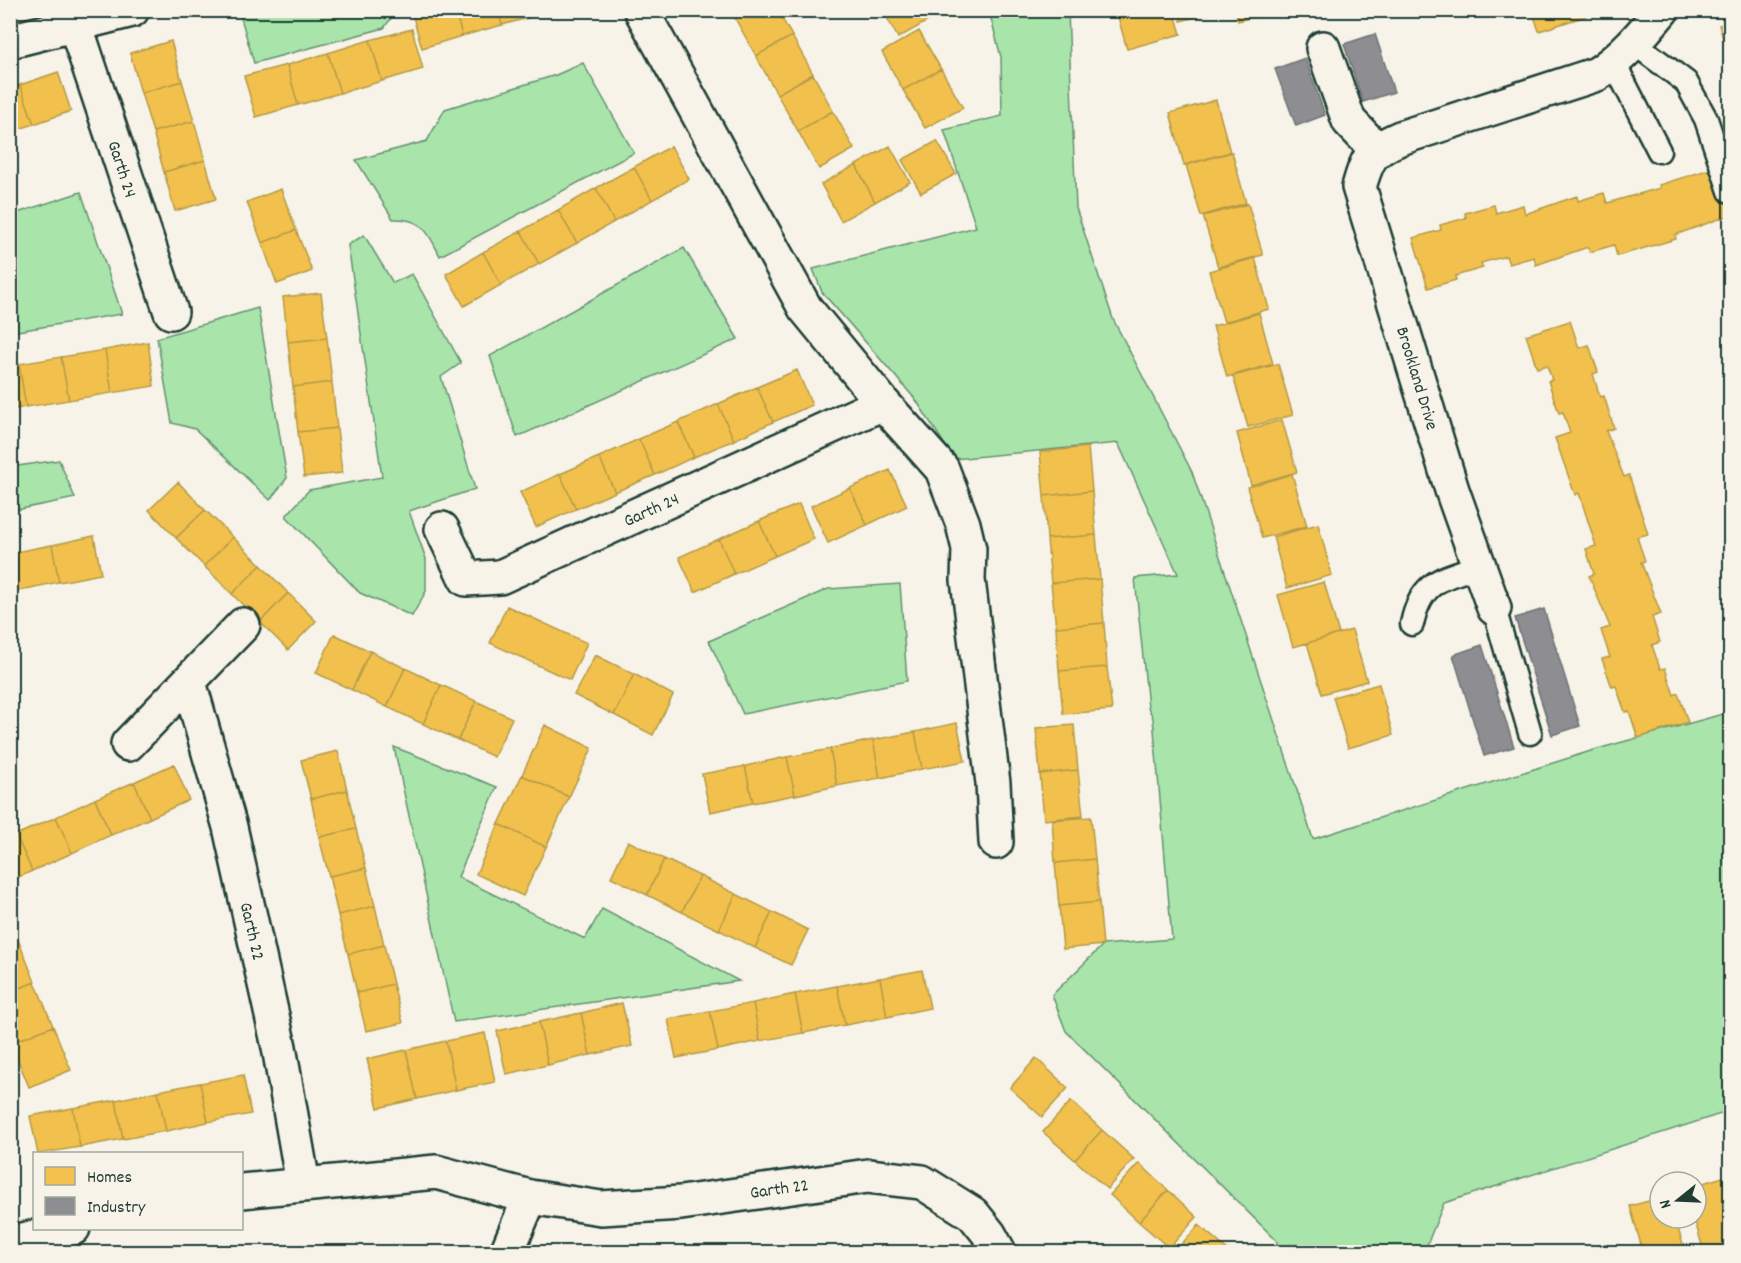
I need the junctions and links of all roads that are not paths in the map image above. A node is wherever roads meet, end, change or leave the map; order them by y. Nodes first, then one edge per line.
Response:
1 (132, 10) edge
2 (640, 10) edge
3 (1662, 10) edge
4 (76, 27) junction
5 (10, 41) edge
6 (1323, 48) dead end
7 (1624, 53) junction
8 (1376, 149) junction
9 (1659, 151) dead end
10 (1731, 191) edge
11 (171, 312) dead end
12 (883, 403) junction
13 (442, 529) dead end
14 (1479, 566) junction
15 (1494, 608) joint
16 (1412, 624) dead end
17 (243, 625) dead end
18 (189, 682) junction
19 (1530, 733) dead end
20 (128, 744) dead end
21 (996, 843) dead end
22 (303, 1184) junction
23 (243, 1191) edge
24 (530, 1197) junction
25 (66, 1230) edge
26 (10, 1244) edge
27 (507, 1252) edge
28 (999, 1252) edge

1 - 4 street
2 - 12 street
3 - 7 street
4 - 5 street
4 - 11 street, Garth 24
6 - 8 street
7 - 8 street
7 - 9 lane
7 - 10 lane
8 - 14 street, Brookland Drive
12 - 13 street, Garth 24
12 - 21 street
14 - 15 street, Brookland Drive
14 - 16 lane
15 - 19 lane
17 - 18 street
18 - 20 street
18 - 22 street, Garth 22
22 - 23 street, Garth 22
22 - 24 street, Garth 22
24 - 27 street
24 - 28 street, Garth 22
25 - 26 street

